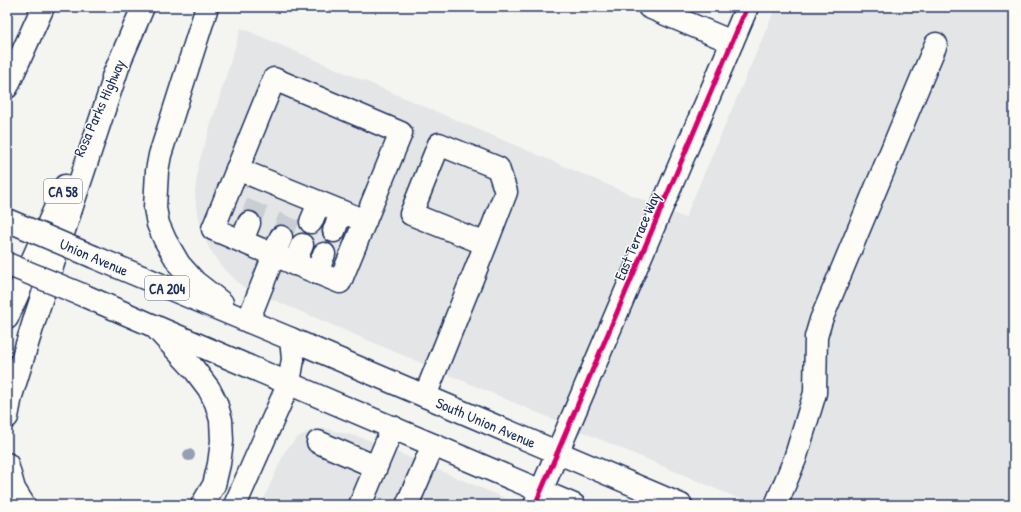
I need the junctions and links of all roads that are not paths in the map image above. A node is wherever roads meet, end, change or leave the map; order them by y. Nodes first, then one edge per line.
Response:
1 (43, 7) edge
2 (143, 7) edge
3 (207, 7) edge
4 (649, 7) edge
5 (747, 7) edge
6 (732, 42) junction
7 (936, 44) dead end
8 (119, 64) junction
9 (7, 87) edge
10 (237, 169) junction
11 (7, 220) edge
12 (365, 221) junction
13 (486, 244) junction
14 (278, 246) junction
15 (7, 264) edge
16 (7, 318) edge
17 (244, 320) junction
18 (154, 326) junction
19 (291, 339) junction
20 (289, 383) junction
21 (425, 396) junction
22 (7, 417) edge
23 (393, 427) junction
24 (318, 442) dead end
25 (433, 445) junction
26 (558, 453) junction
27 (7, 464) edge
28 (376, 467) junction
29 (542, 490) edge
30 (24, 505) edge
31 (202, 505) edge
32 (235, 505) edge
33 (360, 505) edge
34 (407, 505) edge
35 (574, 505) edge
36 (681, 505) edge
37 (776, 505) edge

1 - 9 main road
2 - 8 main road, Rosa Parks Highway / CA 58
3 - 17 main road
4 - 6 main road
5 - 6 main road, East Terrace Way
6 - 26 main road, East Terrace Way
7 - 37 main road
8 - 16 main road, Rosa Parks Highway / CA 58
8 - 22 main road
10 - 12 main road
10 - 12 main road
10 - 14 main road
11 - 17 main road, Union Avenue / CA 204, bridge
12 - 14 main road
13 - 13 main road
13 - 21 main road
14 - 17 main road
15 - 18 main road, CA 204, bridge
17 - 19 main road, Union Avenue / CA 204
18 - 20 main road
18 - 31 main road
19 - 20 main road
19 - 21 main road, South Union Avenue
20 - 23 main road
20 - 32 main road
21 - 26 main road, South Union Avenue
23 - 25 main road
23 - 28 main road
24 - 28 main road
25 - 29 main road
25 - 34 main road
26 - 29 main road, East Terrace Way
26 - 36 main road, South Union Avenue
27 - 30 main road
28 - 33 main road
29 - 35 main road

